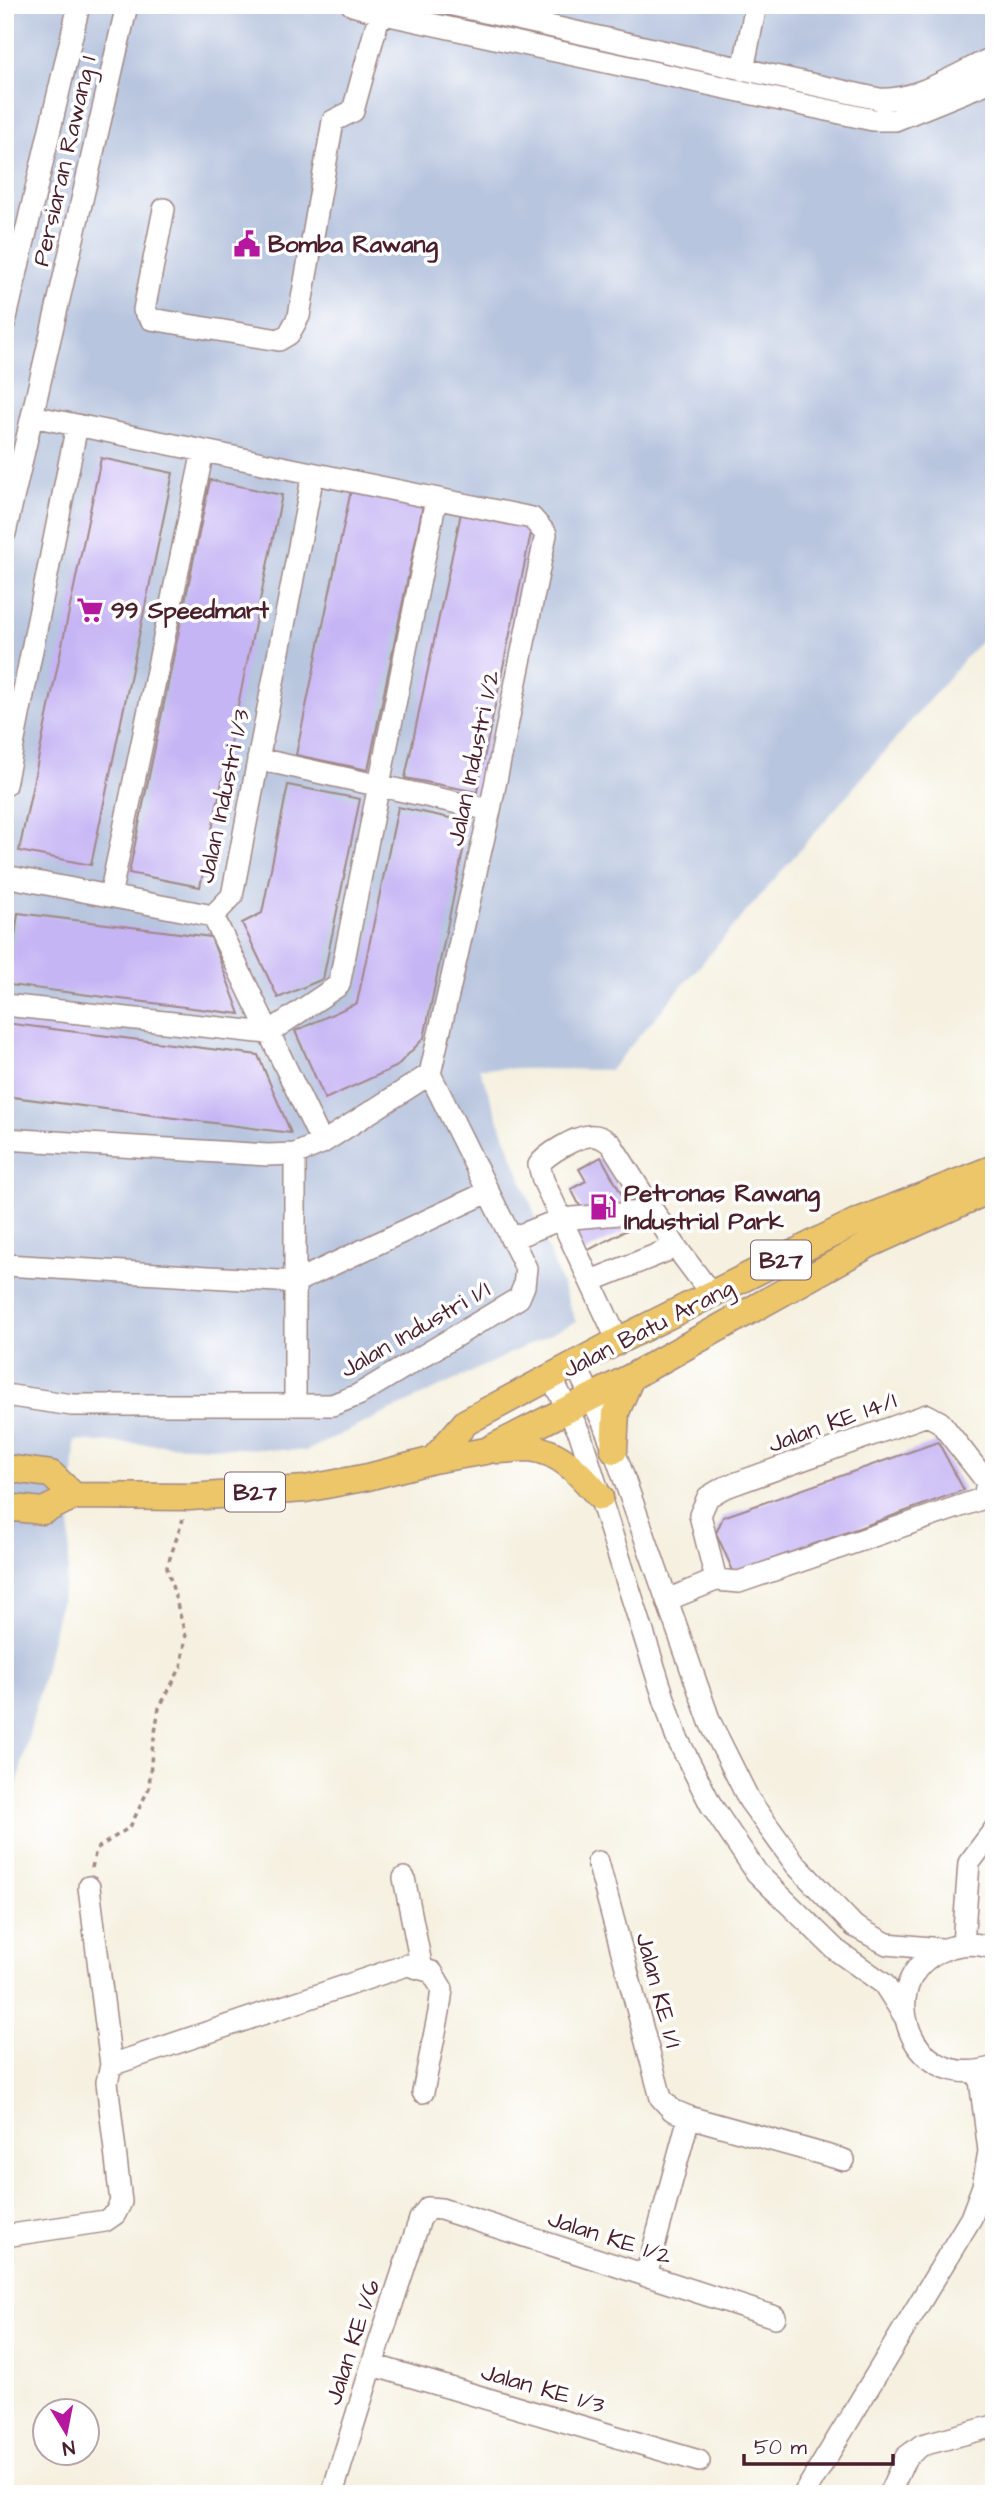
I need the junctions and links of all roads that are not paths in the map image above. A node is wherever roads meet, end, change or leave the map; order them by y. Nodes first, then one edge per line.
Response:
1 (79, 5) edge
2 (85, 5) edge
3 (352, 5) edge
4 (453, 5) edge
5 (756, 5) edge
6 (127, 8) edge
7 (381, 9) edge
8 (994, 57) edge
9 (743, 70) junction
10 (994, 80) edge
11 (54, 113) junction
12 (164, 209) dead end
13 (5, 322) edge
14 (32, 416) junction
15 (77, 425) junction
16 (203, 451) junction
17 (313, 474) junction
18 (436, 499) junction
19 (5, 533) edge
20 (258, 759) junction
21 (5, 785) edge
22 (380, 786) junction
23 (490, 810) junction
24 (5, 876) edge
25 (110, 896) junction
26 (213, 916) junction
27 (5, 1005) edge
28 (268, 1033) junction
29 (430, 1074) junction
30 (5, 1139) edge
31 (322, 1143) junction
32 (295, 1154) junction
33 (994, 1168) edge
34 (994, 1188) edge
35 (488, 1192) junction
36 (653, 1211) junction
37 (561, 1219) junction
38 (511, 1239) junction
39 (676, 1247) junction
40 (5, 1265) edge
41 (591, 1280) junction
42 (295, 1282) junction
43 (712, 1295) junction
44 (618, 1341) junction
45 (575, 1364) junction
46 (551, 1377) junction
47 (631, 1377) junction
48 (5, 1395) edge
49 (580, 1404) junction
50 (295, 1405) junction
51 (614, 1450) junction
52 (486, 1451) junction
53 (433, 1460) junction
54 (5, 1468) edge
55 (74, 1496) junction
56 (600, 1497) junction
57 (5, 1507) edge
58 (716, 1580) junction
59 (667, 1600) junction
60 (994, 1830) edge
61 (598, 1862) dead end
62 (404, 1878) dead end
63 (89, 1887) road end
64 (963, 1944) junction
65 (941, 1949) junction
66 (994, 1949) edge
67 (422, 1969) junction
68 (905, 2017) junction
69 (111, 2065) junction
70 (987, 2070) edge
71 (423, 2092) dead end
72 (689, 2116) junction
73 (844, 2160) dead end
74 (428, 2208) joint
75 (5, 2236) edge
76 (646, 2276) junction
77 (775, 2317) dead end
78 (372, 2365) junction
79 (994, 2426) edge
80 (699, 2461) dead end
81 (332, 2494) edge
82 (804, 2494) edge
83 (889, 2494) edge

1 - 11 street, Persiaran Rawang 1
2 - 11 street
3 - 7 street
4 - 9 street
5 - 9 street
6 - 14 street, Persiaran Rawang 1
7 - 10 street
7 - 12 street
8 - 9 street
11 - 13 street, Persiaran Rawang 1
14 - 15 street, Jalan Industri 1/2
14 - 19 street, Persiaran Rawang 1
15 - 16 street, Jalan Industri 1/2
15 - 21 street
16 - 17 street, Jalan Industri 1/2
16 - 25 street
17 - 18 street, Jalan Industri 1/2
17 - 20 street, Jalan Industri 1/3
18 - 22 street
18 - 23 street, Jalan Industri 1/2
20 - 22 street
20 - 26 street, Jalan Industri 1/3
22 - 23 street
22 - 28 street
23 - 29 street, Jalan Industri 1/2
24 - 25 street, Jalan Industri 1/3
25 - 26 street, Jalan Industri 1/3
26 - 28 street
27 - 28 street
28 - 31 street
29 - 31 street
29 - 35 street, Jalan Industri 1/1
30 - 32 street
31 - 32 street
32 - 42 street
33 - 43 main road, Jalan Batu Arang / B27
34 - 47 main road, Jalan Batu Arang / B27
35 - 38 street, Jalan Industri 1/1
35 - 42 street
36 - 37 street
36 - 37 street
36 - 39 street
37 - 38 street
37 - 41 street
38 - 50 street, Jalan Industri 1/1
39 - 41 street
39 - 43 street
40 - 42 street
41 - 44 street
42 - 50 street
43 - 44 main road, Jalan Batu Arang / B27
44 - 45 main road, Jalan Batu Arang / B27
45 - 46 main road, Jalan Batu Arang / B27
45 - 49 street
46 - 49 street
46 - 53 main road, Jalan Batu Arang / B27
47 - 49 main road, Jalan Batu Arang / B27
47 - 51 main road
48 - 50 street, Jalan Industri 1/1
49 - 51 street
49 - 52 main road, Jalan Batu Arang / B27
49 - 56 street
51 - 59 street
52 - 53 main road, Jalan Batu Arang / B27
52 - 56 main road
53 - 55 main road, Jalan Batu Arang / B27
54 - 55 main road
55 - 57 main road
56 - 68 street
58 - 58 street, Jalan KE 14/1
58 - 59 street, Jalan KE 14/1
59 - 65 street
60 - 64 street
61 - 72 street, Jalan KE 1/1
62 - 67 street
63 - 69 street
64 - 65 street
64 - 66 street
65 - 68 street
67 - 69 street
67 - 71 street
68 - 70 street
69 - 75 street
70 - 82 street
72 - 73 street, Jalan KE 1/1
72 - 76 street
74 - 76 street, Jalan KE 1/2
74 - 78 street, Jalan KE 1/6
76 - 77 street, Jalan KE 1/2
78 - 80 street, Jalan KE 1/3
78 - 81 street, Jalan KE 1/6
79 - 83 street

